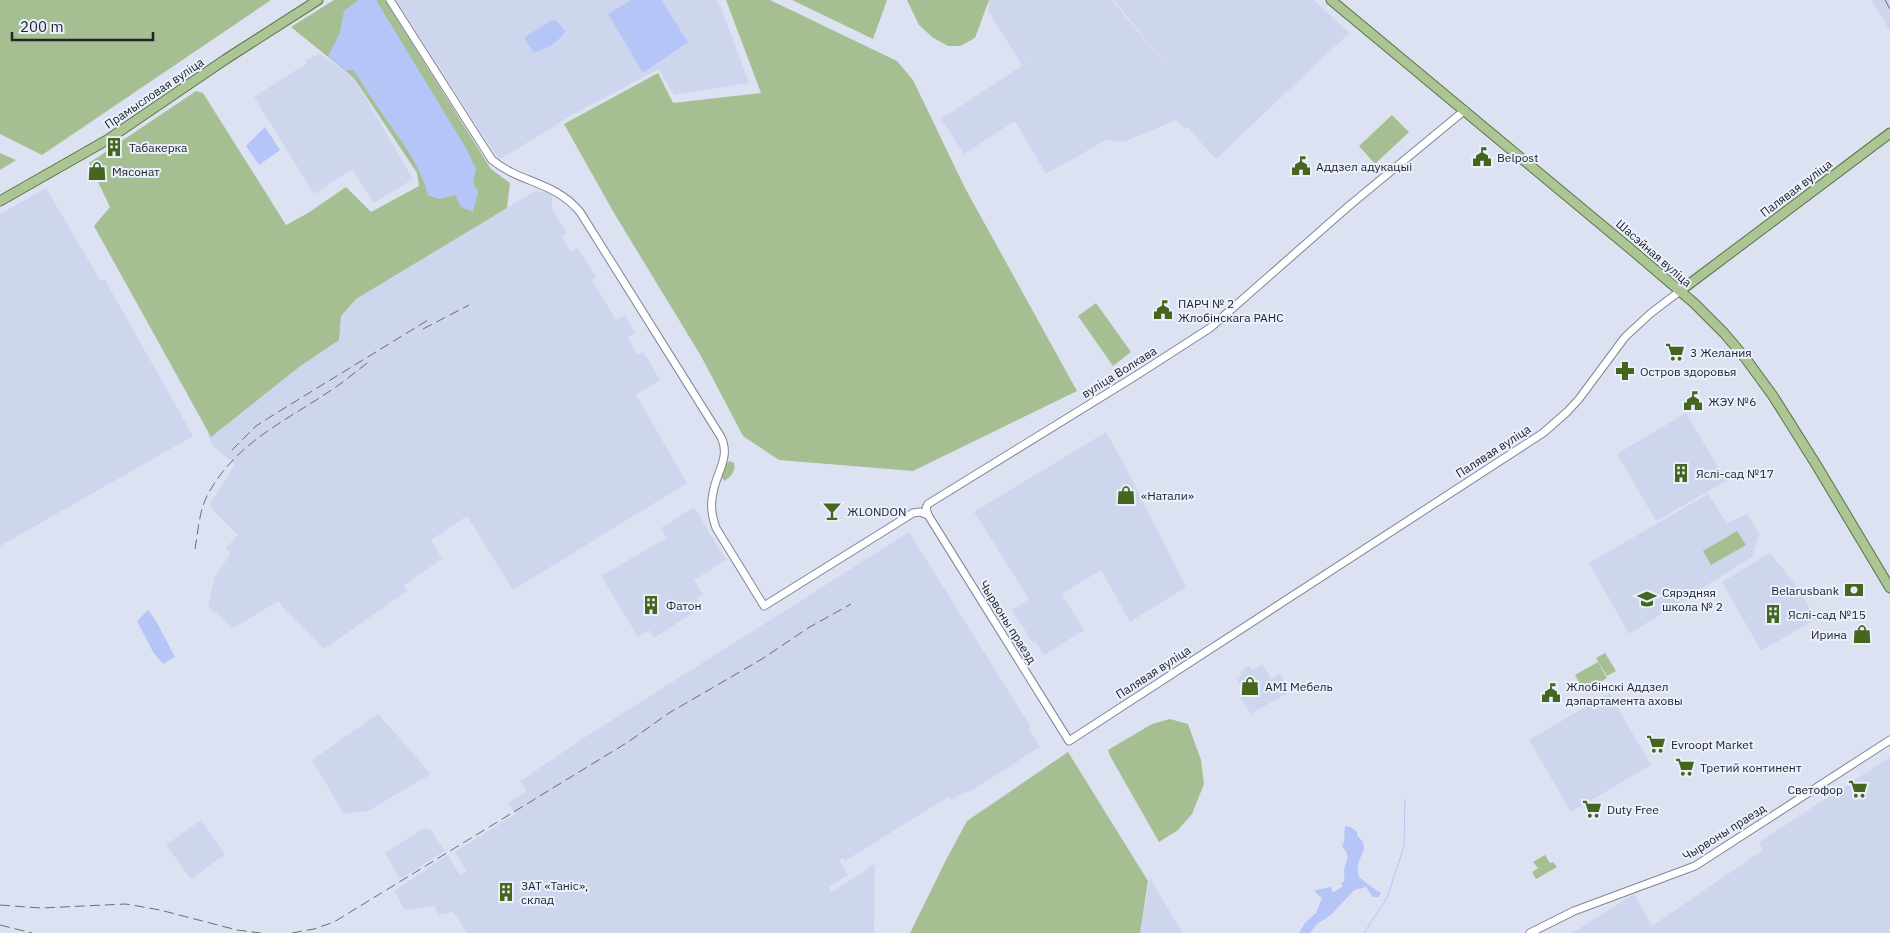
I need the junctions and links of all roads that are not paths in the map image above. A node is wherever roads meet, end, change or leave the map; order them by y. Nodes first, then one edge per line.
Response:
1 (318, 0) edge
2 (390, 0) edge
3 (1331, 0) edge
4 (1465, 110) junction
5 (1890, 133) edge
6 (0, 200) edge
7 (1680, 291) junction
8 (928, 515) junction
9 (1890, 588) edge
10 (1890, 740) edge
11 (1069, 741) joint
12 (1530, 933) edge

1 - 6 main road, Прамысловая вуліца
2 - 8 street
3 - 4 main road, Шасэйная вуліца
4 - 7 main road, Шасэйная вуліца
4 - 8 street, вуліца Волкава
5 - 7 main road, Палявая вуліца
7 - 9 main road, Шасэйная вуліца
7 - 11 street, Палявая вуліца
8 - 11 street, Чырвоны праезд
10 - 12 street, Чырвоны праезд

